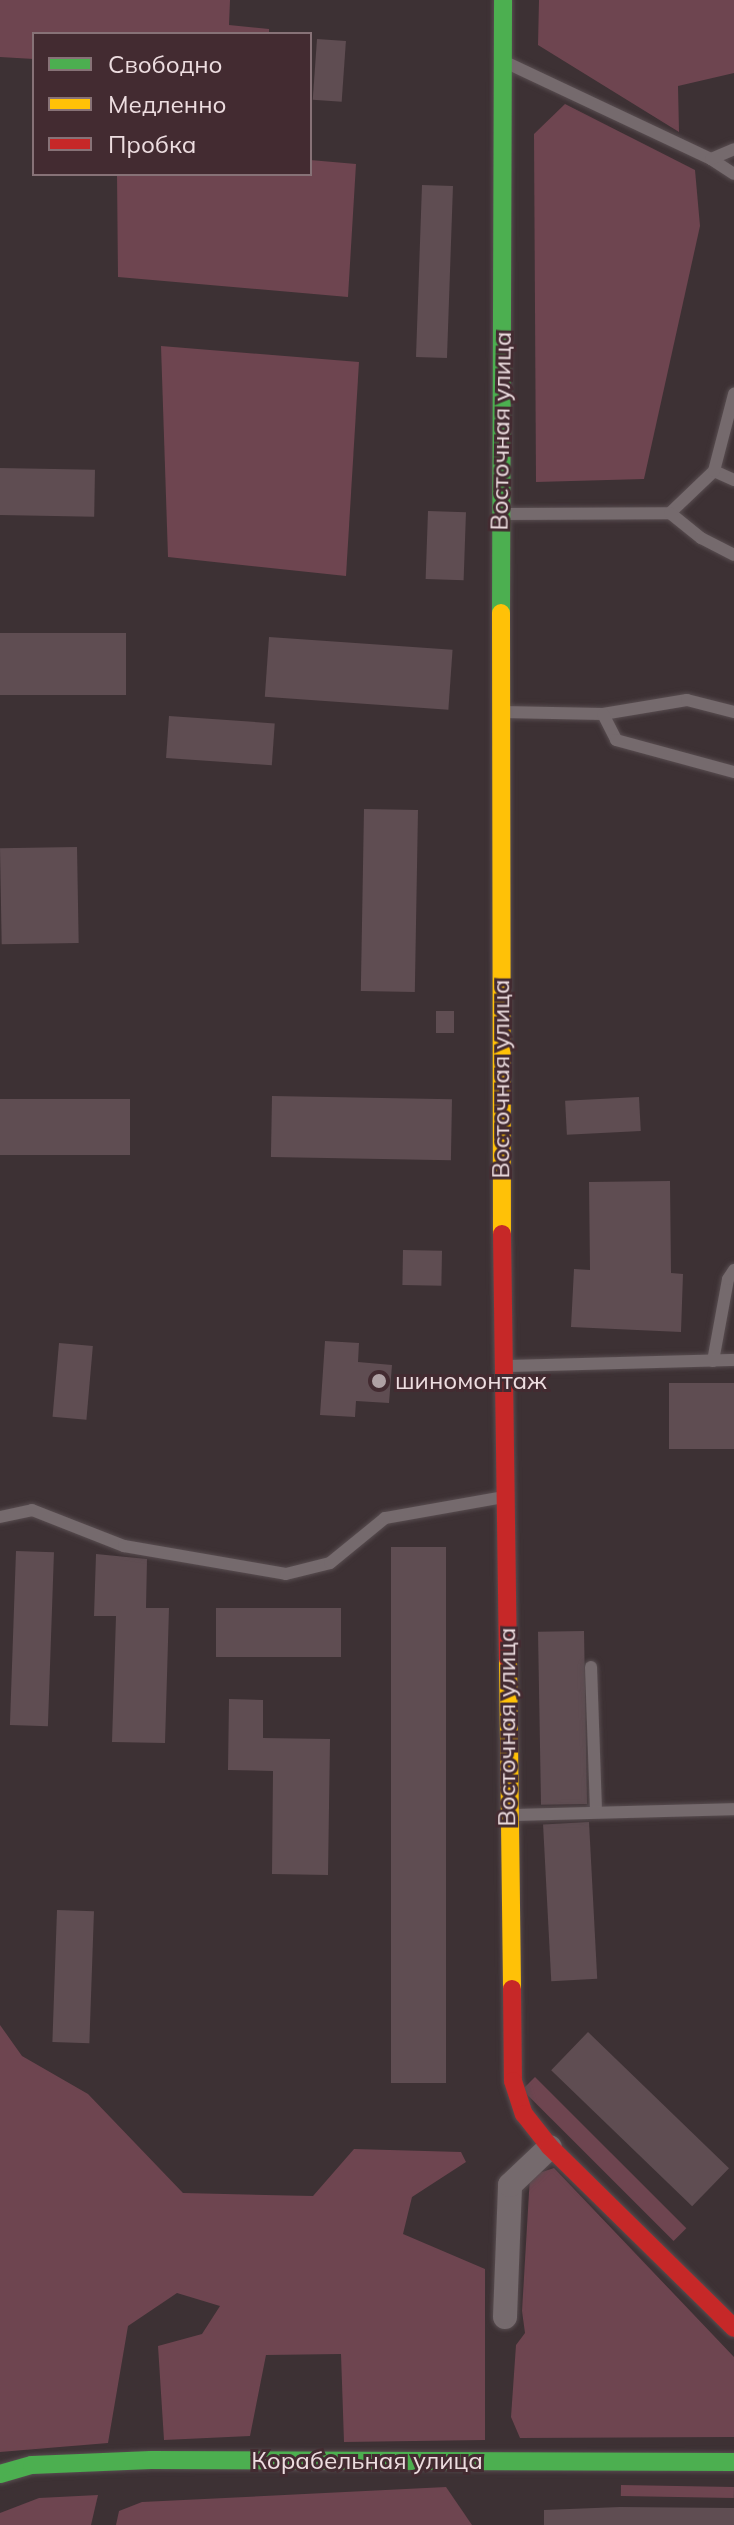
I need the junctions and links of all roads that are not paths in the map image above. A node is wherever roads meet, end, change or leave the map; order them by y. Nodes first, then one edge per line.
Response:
1 (503, 0) edge
2 (505, 62) junction
3 (734, 149) edge
4 (711, 159) junction
5 (734, 174) edge
6 (734, 394) edge
7 (714, 471) junction
8 (734, 480) edge
9 (670, 513) junction
10 (500, 514) junction
11 (734, 555) edge
12 (502, 712) junction
13 (734, 712) edge
14 (603, 714) junction
15 (734, 772) edge
16 (734, 1270) edge
17 (734, 1360) edge
18 (713, 1361) junction
19 (505, 1366) junction
20 (506, 1497) junction
21 (0, 1517) edge
22 (591, 1667) dead end
23 (734, 1809) edge
24 (596, 1812) junction
25 (508, 1815) junction
26 (550, 2147) junction
27 (505, 2317) dead end
28 (734, 2328) edge
29 (734, 2462) edge
30 (32, 2465) joint
31 (0, 2471) edge

1 - 2 street, Восточная улица
2 - 4 lane
2 - 10 street, Восточная улица
3 - 4 lane
4 - 5 lane
6 - 7 lane
7 - 8 lane
7 - 9 lane
9 - 10 lane
9 - 11 lane
10 - 12 street, Восточная улица
12 - 14 lane
12 - 19 street, Восточная улица
13 - 14 lane
14 - 15 lane
16 - 18 lane
17 - 18 lane
18 - 19 lane
19 - 20 street, Восточная улица
20 - 21 lane
20 - 25 street, Восточная улица
22 - 24 lane
23 - 24 lane
24 - 25 lane
25 - 26 street, Восточная улица
26 - 27 street
26 - 28 street, Восточная улица
29 - 30 street, Корабельная улица
30 - 31 street, Корабельная улица

